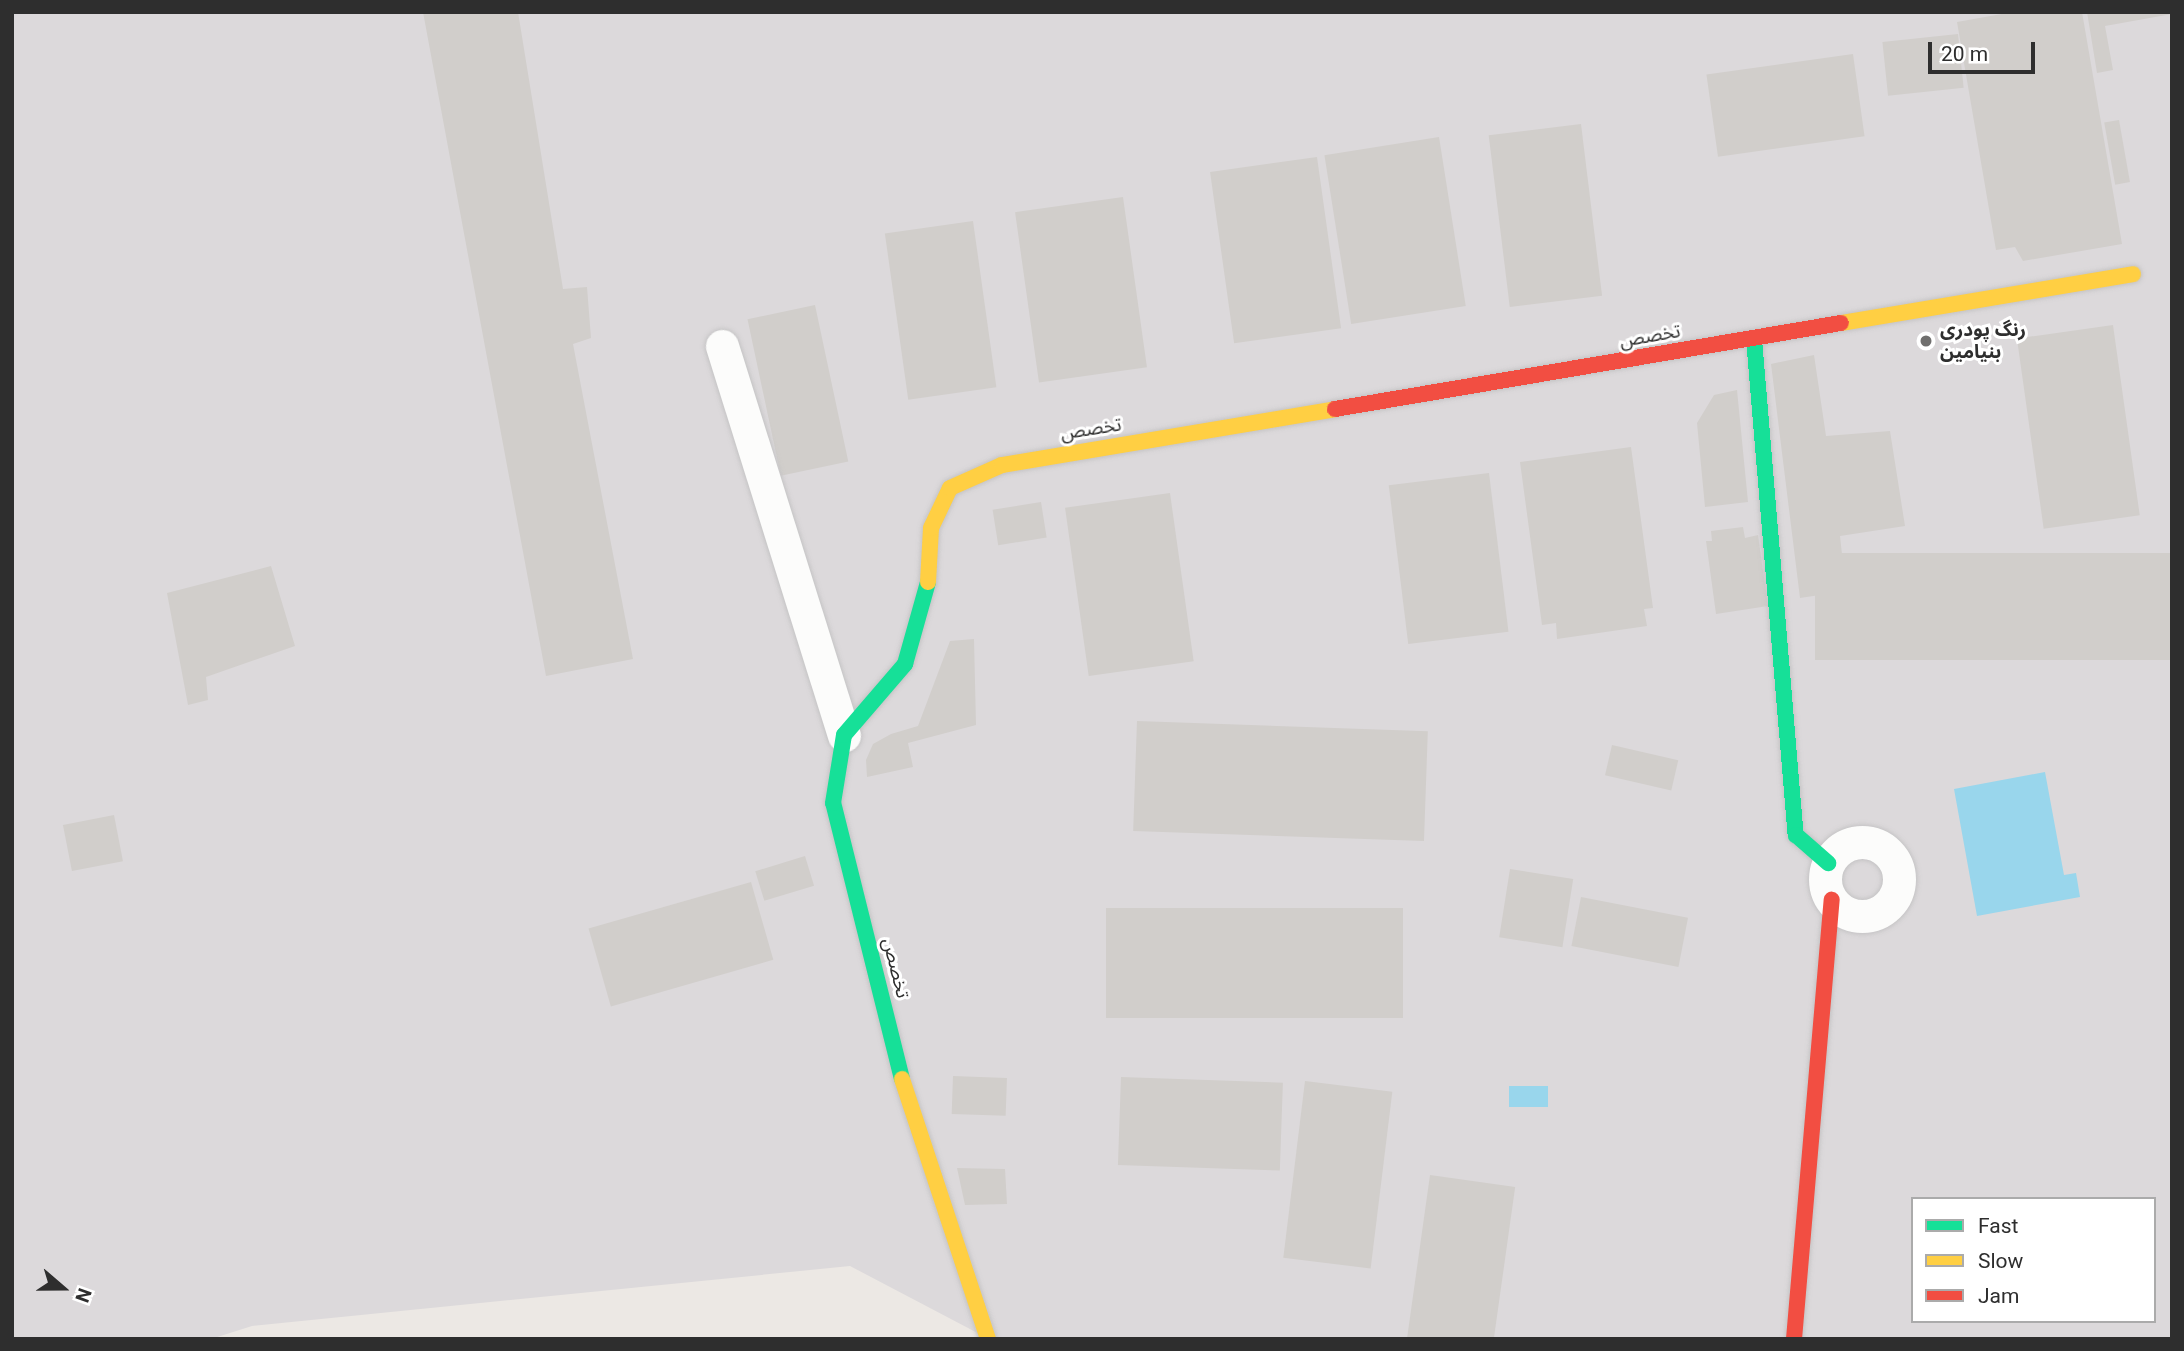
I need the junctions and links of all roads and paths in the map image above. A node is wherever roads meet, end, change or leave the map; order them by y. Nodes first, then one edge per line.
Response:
1 (2133, 274) dead end
2 (1754, 339) junction
3 (722, 346) dead end
4 (844, 735) junction
5 (1828, 863) junction
6 (1832, 900) junction
7 (988, 1339) edge
8 (1794, 1339) edge

1 - 2 street, تخصص
2 - 4 street, تخصص
2 - 5 street
3 - 4 street
4 - 7 street, تخصص
5 - 6 street
5 - 6 street
6 - 8 street

